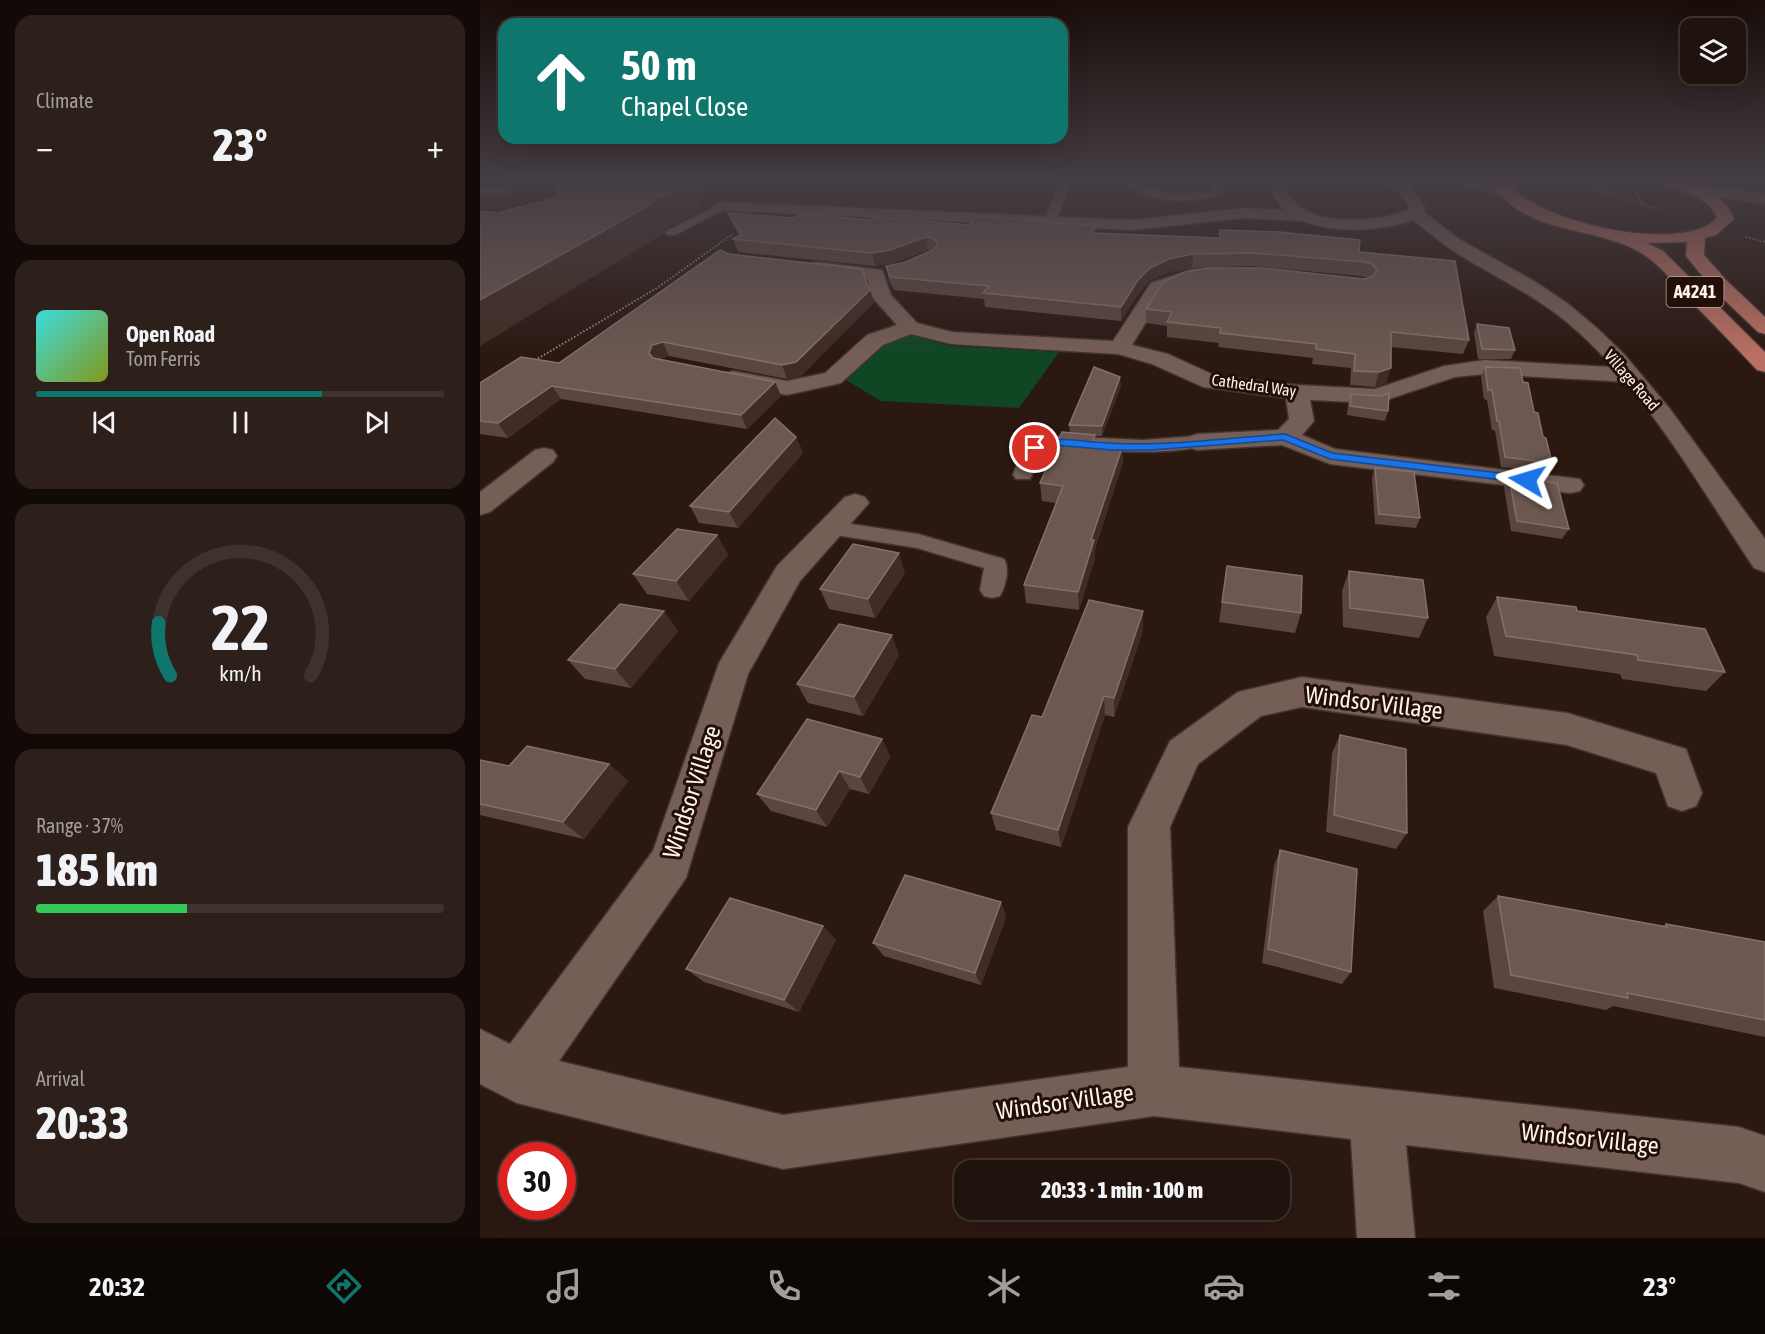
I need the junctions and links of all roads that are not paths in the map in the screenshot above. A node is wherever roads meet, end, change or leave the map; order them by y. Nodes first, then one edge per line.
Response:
1 (1439, 240) edge
2 (1450, 240) edge
3 (1624, 240) edge
4 (1696, 240) edge
5 (1456, 244) junction
6 (793, 265) edge
7 (898, 270) edge
8 (875, 274) junction
9 (1222, 274) edge
10 (910, 327) junction
11 (1765, 328) edge
12 (1119, 348) junction
13 (1765, 365) edge
14 (711, 373) edge
15 (1629, 375) junction
16 (1297, 392) junction
17 (1285, 437) junction
18 (1197, 442) joint
19 (544, 456) dead end
20 (1023, 475) dead end
21 (1570, 485) dead end
22 (480, 506) edge
23 (843, 515) joint
24 (1765, 561) edge
25 (992, 590) dead end
26 (1682, 793) dead end
27 (498, 1066) edge
28 (1154, 1090) junction
29 (1377, 1116) junction
30 (1765, 1164) edge
31 (1386, 1238) edge

1 - 5 street, Village Road
2 - 5 street, Village Road
3 - 13 main road, A4241
4 - 11 main road, A4241
5 - 15 street, Village Road
6 - 8 street
7 - 8 street
8 - 10 street
9 - 12 street
10 - 12 street, Cathedral Way
10 - 14 street
12 - 16 street, Cathedral Way
15 - 16 street, Cathedral Way
15 - 24 street, Village Road
16 - 17 street
17 - 18 street
17 - 21 street
18 - 20 lane
19 - 22 street
23 - 25 lane
23 - 27 street, Windsor Village
26 - 28 street, Windsor Village
27 - 28 street, Windsor Village
28 - 29 street, Windsor Village
29 - 30 street, Windsor Village
29 - 31 street

